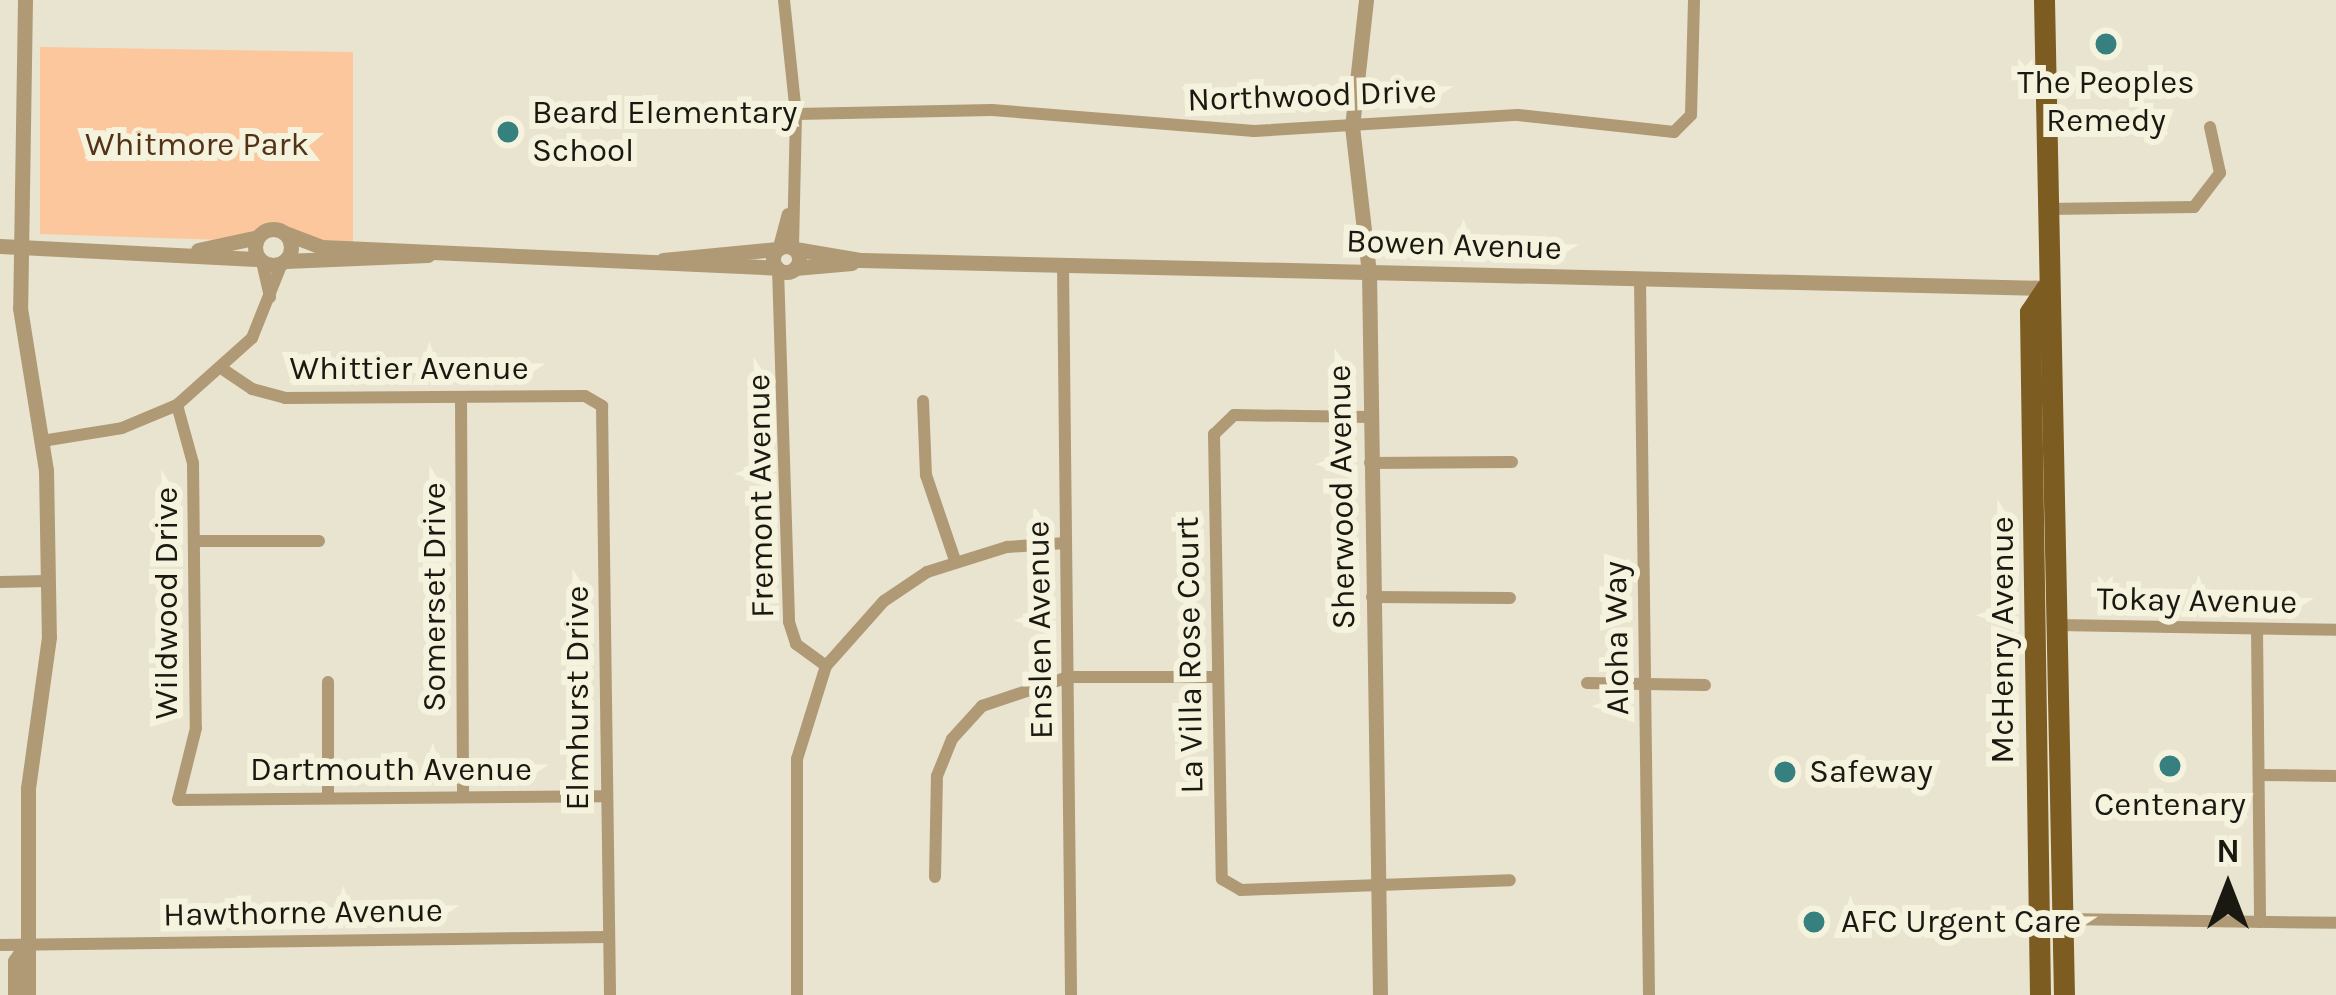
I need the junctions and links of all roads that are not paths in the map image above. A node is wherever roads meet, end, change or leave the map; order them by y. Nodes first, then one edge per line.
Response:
1 (25, 0) edge
2 (784, 0) edge
3 (1366, 0) edge
4 (1694, 0) edge
5 (2044, 0) edge
6 (796, 114) junction
7 (1352, 126) junction
8 (2210, 128) dead end
9 (2046, 209) junction
10 (285, 233) junction
11 (257, 237) junction
12 (0, 246) edge
13 (19, 247) junction
14 (786, 248) junction
15 (196, 251) junction
16 (431, 254) junction
17 (260, 260) junction
18 (663, 260) junction
19 (861, 260) junction
20 (284, 262) junction
21 (1064, 265) junction
22 (786, 269) junction
23 (1369, 272) junction
24 (1640, 280) junction
25 (2046, 288) junction
26 (270, 298) junction
27 (224, 370) junction
28 (461, 399) junction
29 (923, 400) dead end
30 (599, 401) joint
31 (177, 405) junction
32 (1370, 417) junction
33 (42, 441) junction
34 (1512, 462) dead end
35 (1370, 463) junction
36 (194, 541) junction
37 (319, 541) dead end
38 (1066, 543) junction
39 (955, 560) junction
40 (0, 581) edge
41 (48, 581) junction
42 (1372, 597) junction
43 (1510, 598) dead end
44 (2058, 625) junction
45 (2258, 628) junction
46 (2336, 630) edge
47 (826, 666) junction
48 (1068, 677) junction
49 (1217, 677) junction
50 (328, 682) dead end
51 (1587, 683) dead end
52 (1644, 684) junction
53 (1706, 685) dead end
54 (2259, 775) junction
55 (2336, 776) edge
56 (463, 796) junction
57 (604, 796) junction
58 (328, 797) junction
59 (178, 800) joint
60 (935, 877) dead end
61 (1510, 880) dead end
62 (1379, 884) junction
63 (2062, 919) junction
64 (2260, 922) junction
65 (2336, 923) edge
66 (608, 937) junction
67 (27, 942) junction
68 (2, 945) edge
69 (15, 962) junction
70 (15, 995) edge
71 (28, 995) edge
72 (610, 995) edge
73 (797, 995) edge
74 (1071, 995) edge
75 (1380, 995) edge
76 (1648, 995) edge
77 (2040, 995) edge
78 (2065, 995) edge

1 - 13 street
2 - 6 street
3 - 7 street, Sherwood Avenue
4 - 7 street, Northwood Drive
5 - 9 main road, McHenry Avenue
6 - 7 street, Northwood Drive
6 - 14 street
7 - 23 street, Sherwood Avenue
8 - 9 street
9 - 25 main road, McHenry Avenue
10 - 11 street
10 - 16 street
10 - 20 street
11 - 15 street
11 - 17 street
12 - 13 street
13 - 15 street
13 - 33 street
14 - 18 street, Bowen Avenue
14 - 19 street, Bowen Avenue
14 - 22 street
14 - 22 street
15 - 17 street
16 - 18 street, Bowen Avenue
16 - 20 street
17 - 20 street
17 - 26 street
18 - 22 street, Bowen Avenue
19 - 21 street, Bowen Avenue
19 - 22 street, Bowen Avenue
20 - 26 street
21 - 23 street, Bowen Avenue
21 - 38 street, Enslen Avenue
22 - 47 street, Fremont Avenue
23 - 24 street, Bowen Avenue
23 - 32 street, Sherwood Avenue
24 - 25 street, Bowen Avenue
24 - 52 street, Aloha Way
25 - 44 main road, McHenry Avenue
25 - 77 main road, McHenry Avenue
26 - 27 street
27 - 28 street, Whittier Avenue
27 - 31 street
28 - 30 street, Whittier Avenue
28 - 56 street, Somerset Drive
29 - 39 street
30 - 57 street, Elmhurst Drive
31 - 33 street
31 - 36 street, Wildwood Drive
32 - 35 street, Sherwood Avenue
32 - 49 street, La Villa Rose Court
33 - 41 street
34 - 35 street
35 - 42 street, Sherwood Avenue
36 - 37 street
36 - 59 street, Wildwood Drive
38 - 39 street
38 - 48 street, Enslen Avenue
39 - 47 street
40 - 41 street
41 - 67 street
42 - 43 street
42 - 62 street, Sherwood Avenue
44 - 45 street, Tokay Avenue
44 - 63 main road, McHenry Avenue
45 - 46 street, Tokay Avenue
45 - 54 street
47 - 73 street
48 - 49 street
48 - 60 street
48 - 74 street, Enslen Avenue
49 - 62 street, La Villa Rose Court
50 - 58 street
51 - 52 street
52 - 53 street
52 - 76 street, Aloha Way
54 - 55 street
54 - 64 street
56 - 57 street, Dartmouth Avenue
56 - 58 street, Dartmouth Avenue
57 - 66 street, Elmhurst Drive
58 - 59 street, Dartmouth Avenue
61 - 62 street
62 - 75 street, Sherwood Avenue
63 - 64 street
63 - 78 main road, McHenry Avenue
64 - 65 street
66 - 67 street, Hawthorne Avenue
66 - 72 street, Elmhurst Drive
67 - 68 street, Hawthorne Avenue
67 - 69 street
67 - 71 street
68 - 69 street
69 - 70 street

